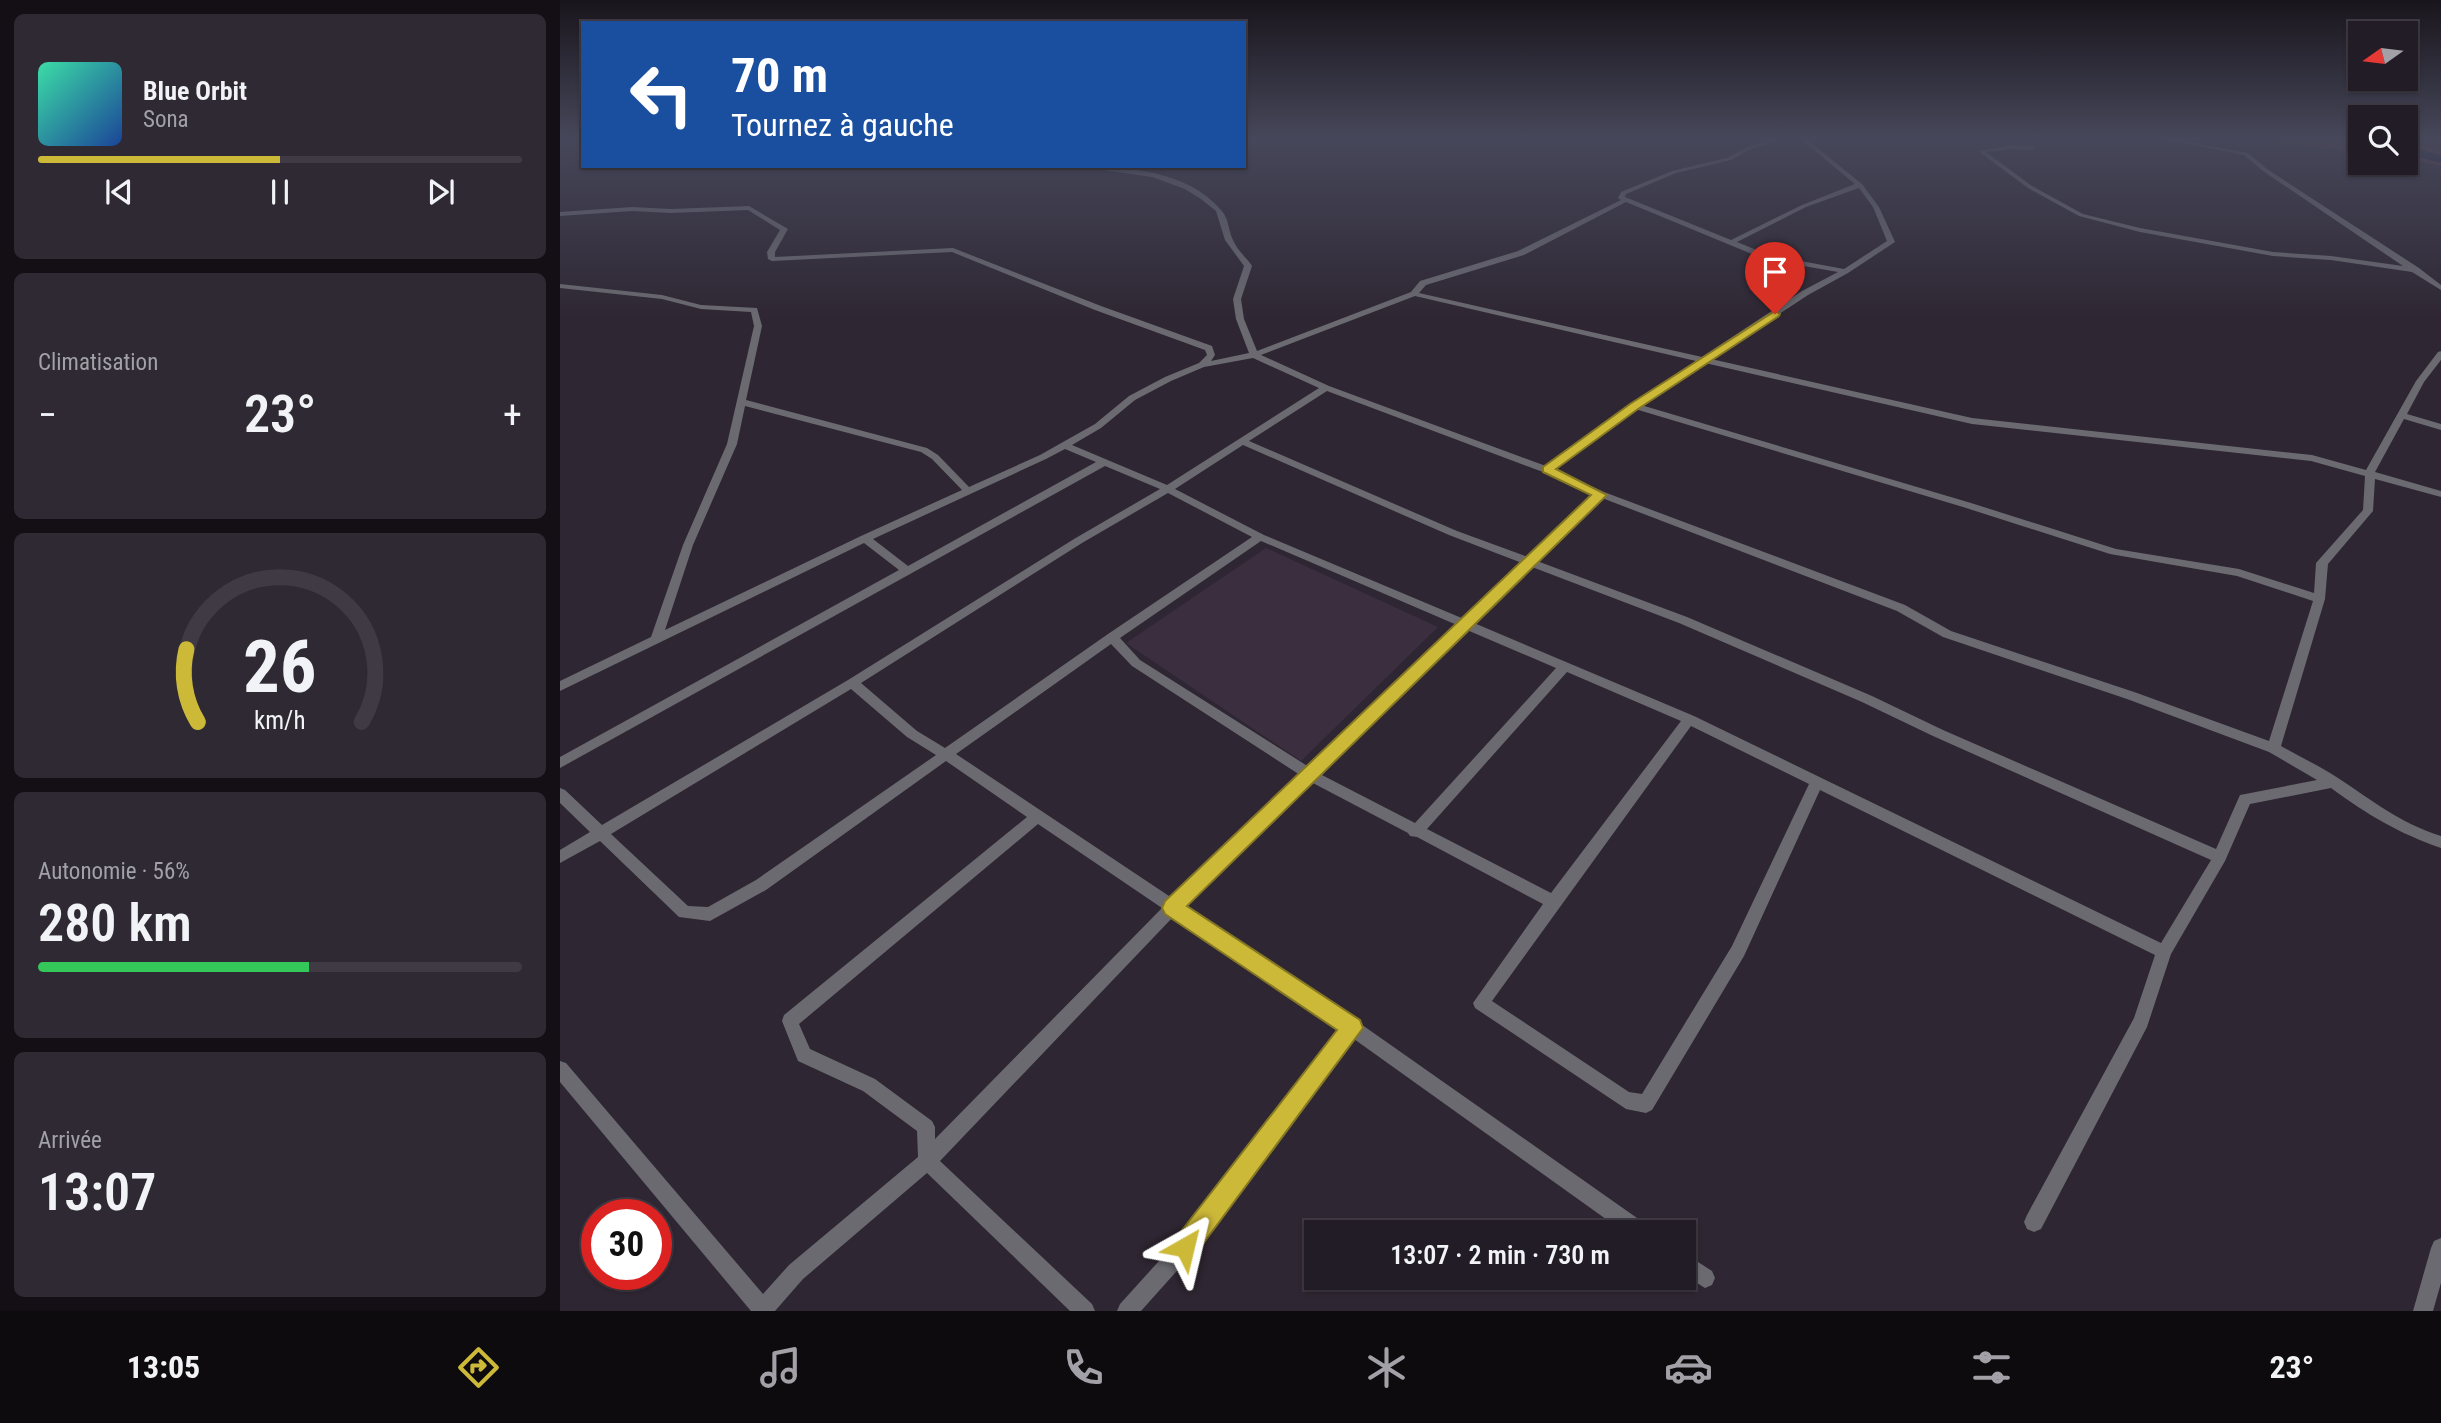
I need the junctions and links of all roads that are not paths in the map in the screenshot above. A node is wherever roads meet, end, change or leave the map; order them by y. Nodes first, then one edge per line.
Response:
1 (1204, 199) edge
2 (1822, 199) edge
3 (1870, 199) edge
4 (2052, 199) edge
5 (2309, 199) edge
6 (1626, 200) joint
7 (560, 214) edge
8 (1732, 242) junction
9 (2416, 270) junction
10 (1845, 271) junction
11 (560, 286) edge
12 (2441, 288) edge
13 (1414, 294) junction
14 (1209, 348) junction
15 (1254, 355) junction
16 (1241, 357) junction
17 (2439, 360) edge
18 (1704, 362) junction
19 (1202, 365) junction
20 (1326, 388) junction
21 (742, 402) junction
22 (1634, 406) junction
23 (2402, 415) junction
24 (2441, 427) edge
25 (1243, 442) junction
26 (1065, 445) junction
27 (1102, 463) junction
28 (1547, 470) junction
29 (2370, 472) junction
30 (1168, 489) junction
31 (967, 490) junction
32 (2441, 494) edge
33 (1600, 495) junction
34 (1260, 537) junction
35 (864, 538) junction
36 (1529, 563) junction
37 (907, 570) junction
38 (2319, 599) junction
39 (1466, 622) junction
40 (1112, 636) junction
41 (656, 639) junction
42 (1564, 667) junction
43 (852, 682) junction
44 (560, 686) edge
45 (1689, 719) junction
46 (2274, 748) junction
47 (947, 755) junction
48 (560, 763) edge
49 (1310, 775) junction
50 (1817, 781) junction
51 (2333, 782) junction
52 (560, 794) edge
53 (1037, 817) junction
54 (603, 832) junction
55 (1415, 832) junction
56 (2441, 842) edge
57 (560, 857) edge
58 (2220, 857) junction
59 (1552, 901) junction
60 (1172, 908) junction
61 (2164, 952) junction
62 (1352, 1028) junction
63 (560, 1069) edge
64 (927, 1161) junction
65 (1623, 1220) edge
66 (2034, 1222) dead end
67 (2441, 1248) edge
68 (1696, 1272) edge
69 (1705, 1278) dead end
70 (762, 1310) edge
71 (1085, 1311) edge
72 (1127, 1311) edge
73 (2423, 1311) edge

1 - 15 street
2 - 8 street
3 - 10 street
4 - 9 street
5 - 9 street
6 - 8 street
6 - 13 street
7 - 14 street
8 - 10 street
9 - 12 street
10 - 18 street
11 - 21 street
13 - 15 street
13 - 18 street
14 - 16 street
14 - 19 street
15 - 16 street
15 - 20 street
16 - 19 street
17 - 23 street
18 - 22 street
18 - 29 street
19 - 26 street
20 - 25 street
20 - 28 street
21 - 31 street
21 - 41 street
22 - 28 street
22 - 38 street
23 - 24 street
23 - 29 street
25 - 30 street
25 - 36 street
26 - 27 street
26 - 31 street
27 - 30 street
27 - 37 street
28 - 33 street
29 - 32 street
29 - 38 street
30 - 34 street
30 - 43 street
31 - 35 street
33 - 36 street
33 - 46 street
34 - 39 street
34 - 40 street
35 - 37 street
35 - 41 street
36 - 39 street
36 - 58 street
37 - 48 street
38 - 46 street
39 - 42 street
39 - 49 street
40 - 47 street
40 - 49 street
41 - 44 street
42 - 45 street
42 - 55 street
43 - 47 street
43 - 54 street
45 - 50 street
45 - 59 street
46 - 51 street
47 - 53 street
47 - 54 street
49 - 55 street
49 - 60 street
50 - 59 street
50 - 61 street
51 - 56 street
51 - 58 street
52 - 54 street
53 - 60 street
53 - 64 street
54 - 57 street
55 - 59 street
58 - 61 street
60 - 62 street
60 - 64 street
61 - 66 street
62 - 65 street
62 - 72 street
63 - 70 street
64 - 70 street
64 - 71 street
67 - 73 street
68 - 69 street

